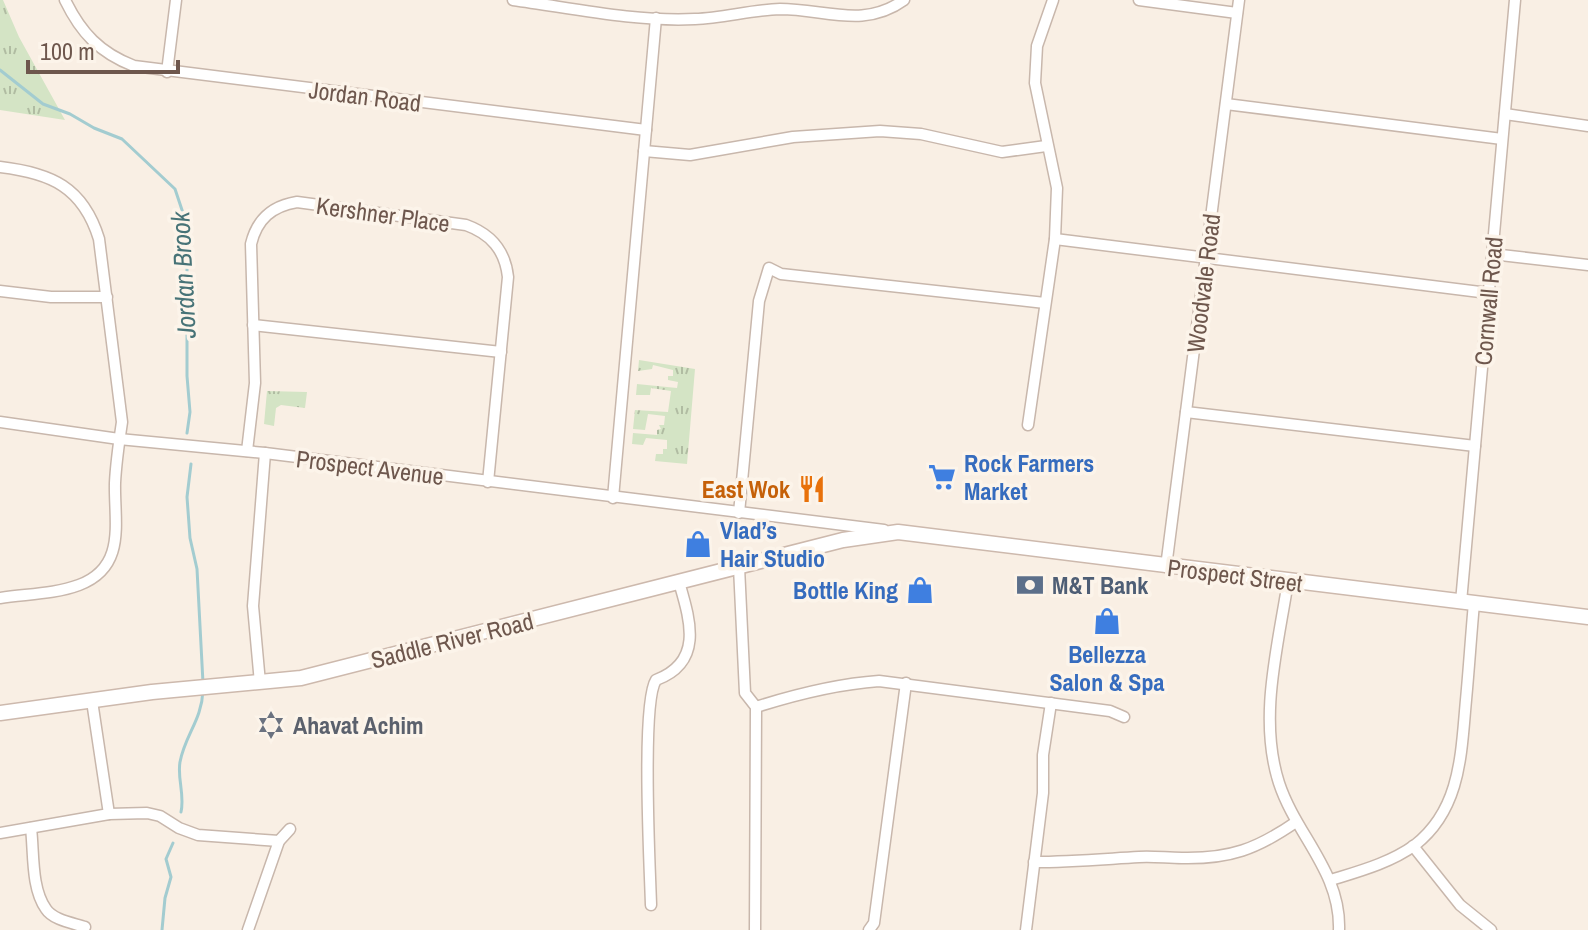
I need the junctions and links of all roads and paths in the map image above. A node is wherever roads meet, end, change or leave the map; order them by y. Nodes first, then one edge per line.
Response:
1 (65, 0) edge
2 (176, 0) edge
3 (513, 0) edge
4 (904, 0) edge
5 (1053, 0) edge
6 (1139, 0) edge
7 (1239, 0) edge
8 (1515, 0) edge
9 (567, 3) edge
10 (1237, 13) junction
11 (656, 18) junction
12 (167, 72) junction
13 (1226, 104) junction
14 (1505, 114) junction
15 (1588, 126) edge
16 (646, 130) junction
17 (1502, 139) junction
18 (1046, 146) junction
19 (644, 151) junction
20 (0, 167) edge
21 (1055, 239) junction
22 (1492, 254) junction
23 (1206, 258) junction
24 (1588, 265) edge
25 (0, 291) edge
26 (1488, 293) junction
27 (107, 297) junction
28 (1045, 303) junction
29 (253, 325) junction
30 (501, 352) junction
31 (1186, 412) junction
32 (0, 422) edge
33 (1028, 425) dead end
34 (119, 439) junction
35 (1475, 446) junction
36 (247, 451) junction
37 (265, 453) junction
38 (488, 482) junction
39 (613, 498) junction
40 (739, 513) junction
41 (898, 532) junction
42 (739, 567) junction
43 (1166, 567) junction
44 (1288, 581) junction
45 (679, 582) junction
46 (0, 598) edge
47 (1468, 602) junction
48 (1588, 617) edge
49 (260, 683) junction
50 (906, 683) junction
51 (92, 701) junction
52 (1051, 703) junction
53 (756, 707) junction
54 (0, 713) edge
55 (1124, 717) dead end
56 (109, 814) junction
57 (1296, 822) junction
58 (31, 828) junction
59 (290, 829) dead end
60 (0, 833) edge
61 (279, 841) junction
62 (1413, 846) junction
63 (1034, 862) junction
64 (1331, 880) junction
65 (651, 905) dead end
66 (85, 927) dead end
67 (248, 930) edge
68 (755, 930) edge
69 (869, 930) edge
70 (1026, 930) edge
71 (1339, 930) edge
72 (1491, 930) edge

1 - 12 street, Jordan Road
2 - 12 street
3 - 9 street
4 - 11 street
5 - 18 street
6 - 10 street
7 - 10 street, Woodvale Road
8 - 14 street, Cornwall Road
9 - 11 street
10 - 13 street, Woodvale Road
11 - 16 street
12 - 16 street, Jordan Road
13 - 17 street
13 - 23 street, Woodvale Road
14 - 15 street
14 - 17 street, Cornwall Road
16 - 19 street
17 - 22 street, Cornwall Road
18 - 19 street
18 - 21 street
19 - 39 street
20 - 27 street
21 - 23 street
21 - 28 street
22 - 24 street
22 - 26 street, Cornwall Road
23 - 26 street
23 - 31 street, Woodvale Road
25 - 27 street
26 - 35 street, Cornwall Road
27 - 34 street
28 - 33 street
28 - 40 street
29 - 30 street
29 - 30 street, Kershner Place
29 - 36 street, Kershner Place
30 - 38 street, Kershner Place
31 - 35 street
31 - 43 street, Woodvale Road
32 - 34 street, Prospect Avenue
34 - 36 street, Prospect Avenue
34 - 46 street
35 - 47 street, Cornwall Road
36 - 37 street, Prospect Avenue
37 - 38 street, Prospect Avenue
37 - 49 street
38 - 39 street, Prospect Avenue
39 - 40 street, Prospect Avenue
40 - 41 street, Prospect Street
41 - 42 main road, Saddle River Road
41 - 43 main road, Prospect Street
42 - 45 main road, Saddle River Road
42 - 53 street
43 - 44 main road, Prospect Street
44 - 47 main road, Prospect Street
44 - 57 street
45 - 49 main road, Saddle River Road
45 - 65 street
47 - 48 main road, Prospect Street
47 - 62 street, Cornwall Road
49 - 51 main road, Saddle River Road
50 - 52 street
50 - 53 street
50 - 69 street
51 - 54 main road, Saddle River Road
51 - 56 street
52 - 55 street
52 - 63 street
53 - 68 street
56 - 58 street
56 - 61 street
57 - 63 street
57 - 64 street
58 - 60 street
58 - 66 street
59 - 61 street
61 - 67 street
62 - 64 street, Cornwall Road
62 - 72 street
63 - 70 street
64 - 71 street

